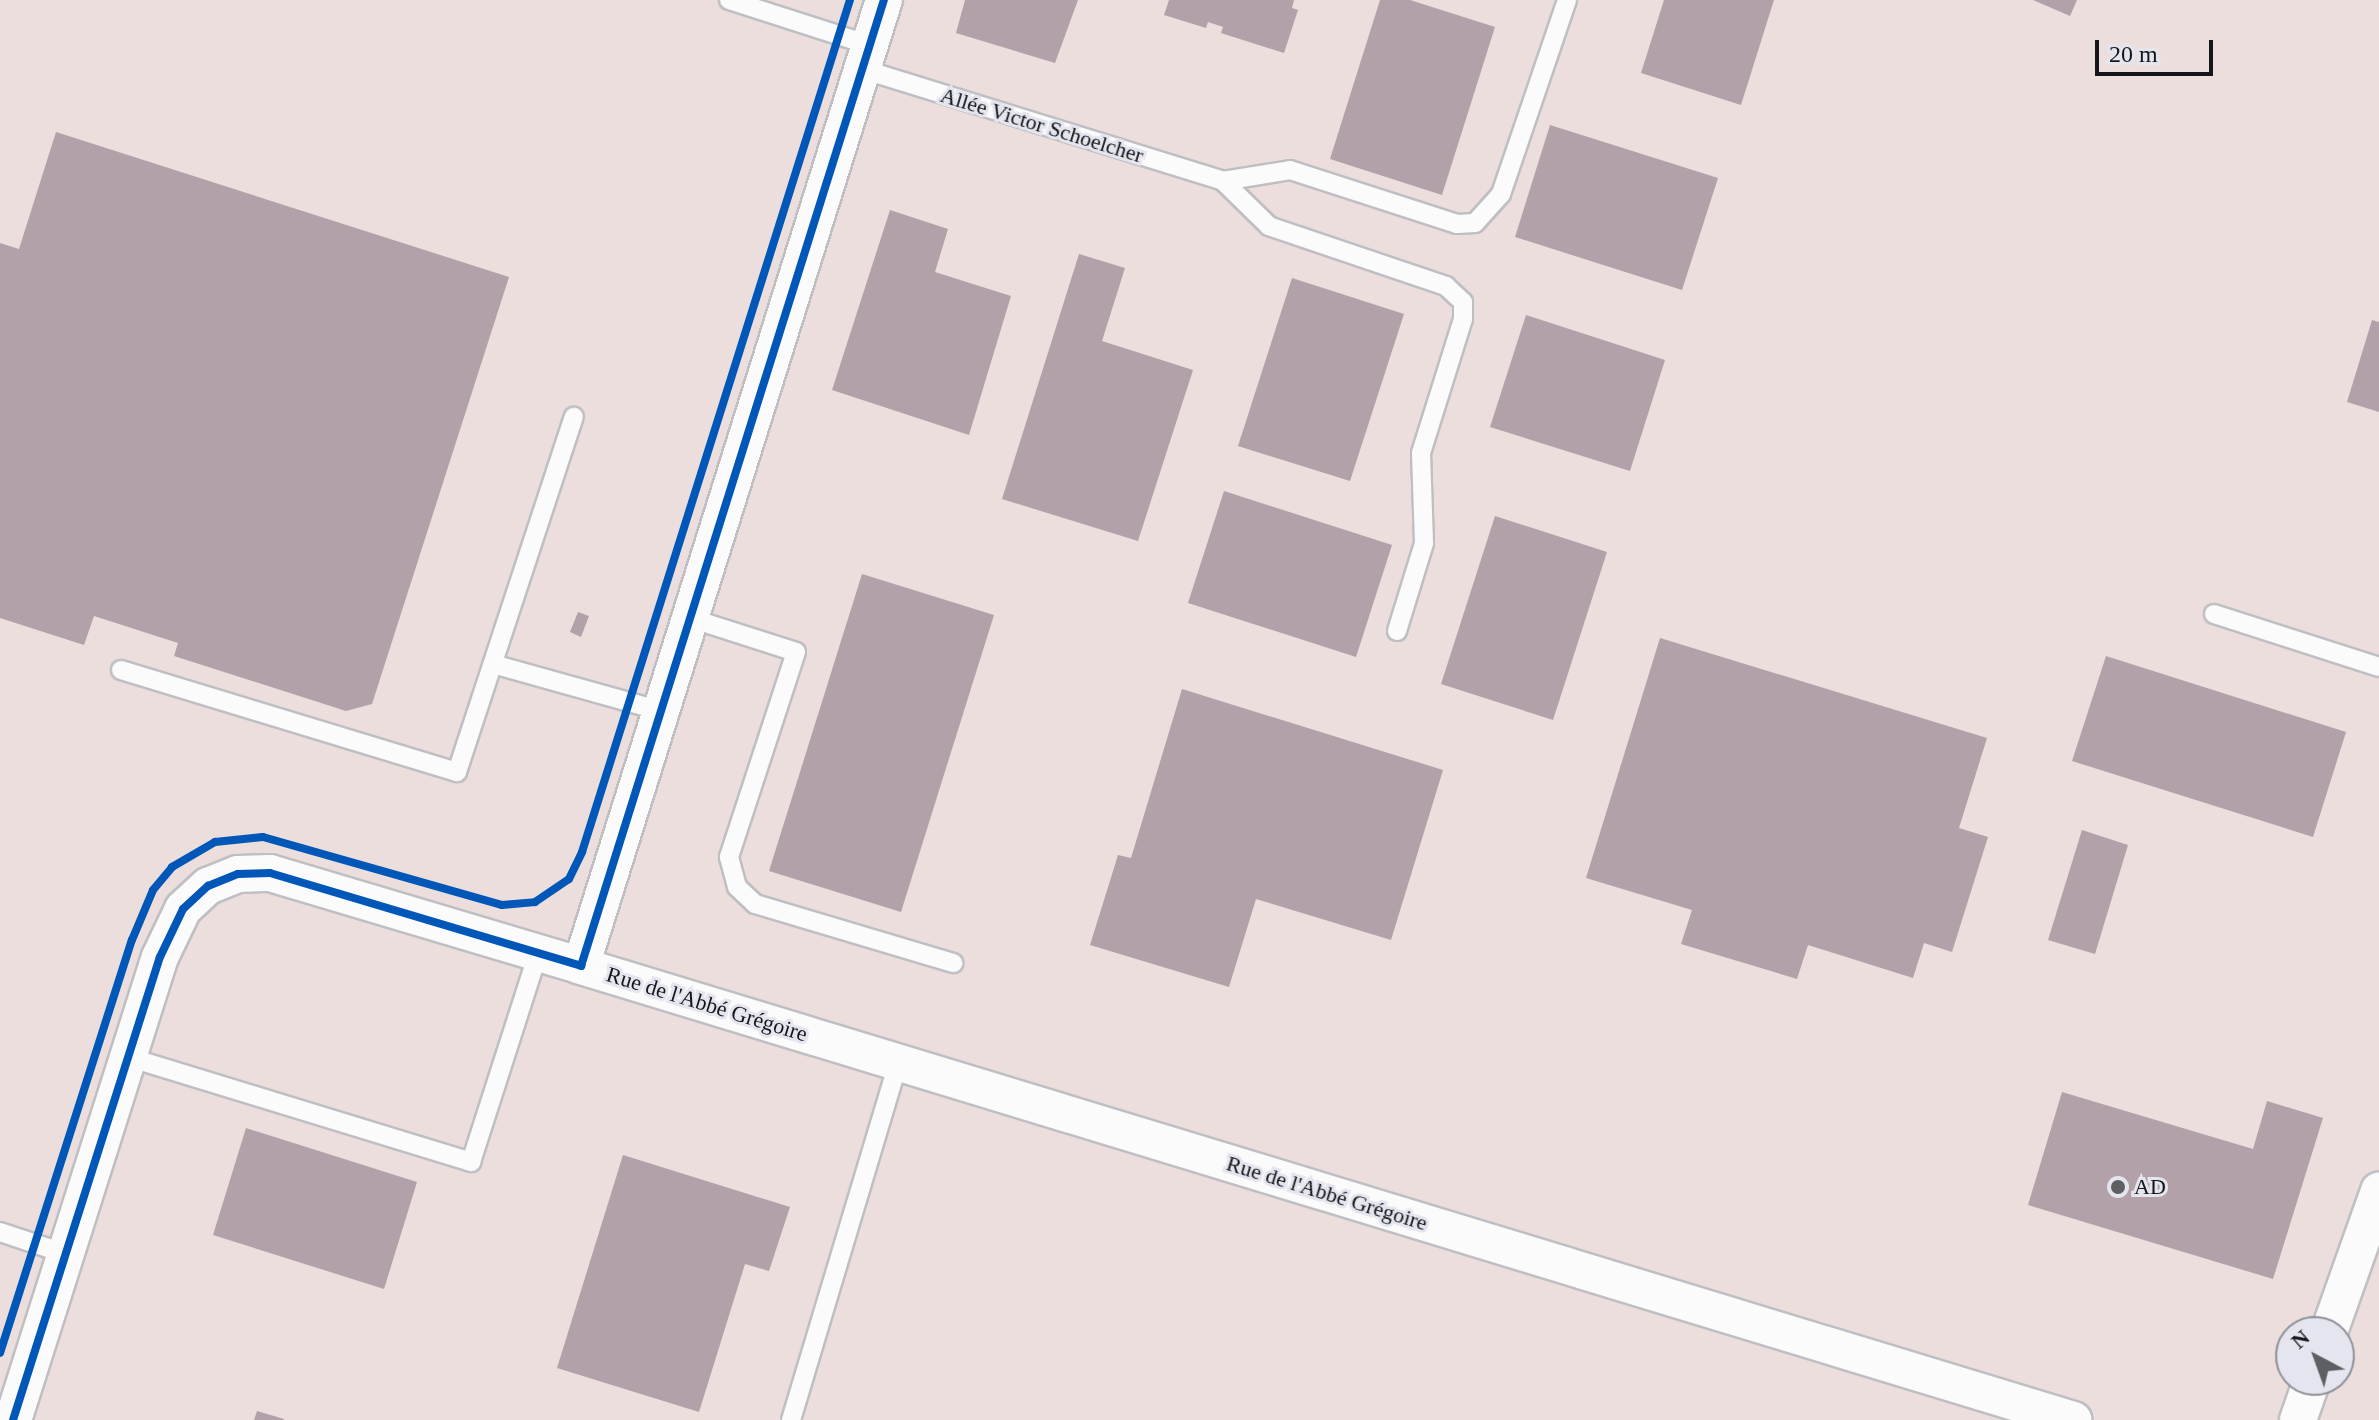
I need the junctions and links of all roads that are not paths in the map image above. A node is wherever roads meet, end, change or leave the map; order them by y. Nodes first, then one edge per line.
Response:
1 (729, 0) edge
2 (884, 0) edge
3 (1567, 0) edge
4 (866, 57) junction
5 (1223, 181) junction
6 (574, 417) dead end
7 (2214, 614) dead end
8 (690, 618) junction
9 (1397, 631) dead end
10 (493, 664) junction
11 (2379, 667) edge
12 (121, 670) dead end
13 (661, 711) junction
14 (538, 953) junction
15 (953, 963) dead end
16 (581, 966) junction
17 (128, 1057) junction
18 (898, 1063) junction
19 (2379, 1191) edge
20 (0, 1232) edge
21 (66, 1254) junction
22 (2335, 1316) edge
23 (12, 1396) edge
24 (2306, 1396) edge
25 (2018, 1412) edge
26 (791, 1420) edge
27 (2073, 1420) edge
28 (2298, 1420) edge

1 - 4 lane, Allée Victor Schoelcher
2 - 4 street, Rue de l'Abbé Grégoire
3 - 5 lane, Allée Victor Schoelcher
4 - 5 lane, Allée Victor Schoelcher
4 - 8 street, Rue de l'Abbé Grégoire
5 - 9 lane, Allée Victor Schoelcher
6 - 10 lane
7 - 11 lane
8 - 13 street, Rue de l'Abbé Grégoire
8 - 15 lane
10 - 12 lane
10 - 13 lane
13 - 16 street, Rue de l'Abbé Grégoire
14 - 16 street, Rue de l'Abbé Grégoire
14 - 17 street, Rue de l'Abbé Grégoire
14 - 17 lane
16 - 18 street, Rue de l'Abbé Grégoire
17 - 21 street, Rue de l'Abbé Grégoire
18 - 25 street, Rue de l'Abbé Grégoire
18 - 26 lane
19 - 22 street
20 - 21 lane
21 - 23 street, Rue de l'Abbé Grégoire
24 - 28 street
25 - 27 street, Rue de l'Abbé Grégoire

